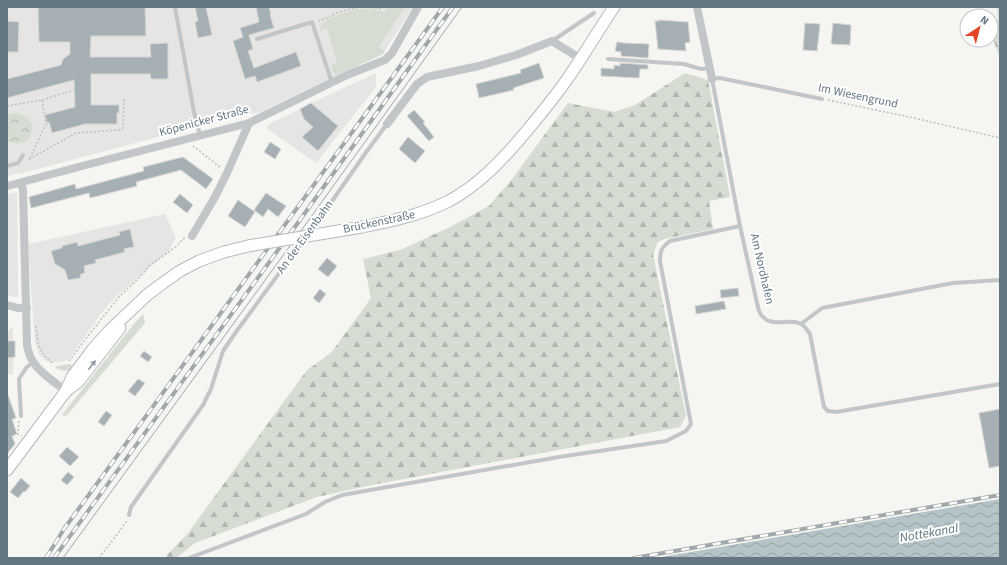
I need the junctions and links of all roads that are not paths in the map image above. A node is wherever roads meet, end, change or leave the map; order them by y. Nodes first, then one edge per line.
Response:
1 (175, 7) edge
2 (614, 7) edge
3 (697, 7) edge
4 (415, 8) edge
5 (594, 13) dead end
6 (257, 39) dead end
7 (552, 41) junction
8 (581, 59) junction
9 (608, 59) dead end
10 (710, 68) junction
11 (712, 78) junction
12 (332, 83) junction
13 (822, 99) road end
14 (249, 122) junction
15 (387, 124) joint
16 (200, 135) junction
17 (23, 155) dead end
18 (7, 166) edge
19 (21, 183) junction
20 (7, 186) edge
21 (740, 226) junction
22 (192, 236) road end
23 (1000, 280) edge
24 (7, 305) edge
25 (27, 312) junction
26 (801, 324) junction
27 (33, 362) junction
28 (1000, 384) edge
29 (66, 392) junction
30 (21, 416) road end
31 (7, 470) edge
32 (129, 515) road end
33 (189, 558) edge

1 - 16 lane
2 - 8 main road
3 - 10 street, Am Nordhafen
4 - 12 street, Köpenicker Straße
5 - 7 lane, An der Eisenbahn
6 - 12 lane
7 - 8 street
7 - 15 street, An der Eisenbahn
8 - 29 main road, Brückenstraße, bridge
9 - 10 lane
10 - 11 street, Am Nordhafen
11 - 13 lane, Im Wiesengrund
11 - 21 lane, Am Nordhafen
12 - 14 street, Köpenicker Straße
14 - 16 street, Köpenicker Straße
14 - 22 street
15 - 32 lane, An der Eisenbahn
16 - 19 street, Köpenicker Straße
17 - 18 lane
19 - 20 street, Köpenicker Straße
19 - 25 street
21 - 26 lane, Am Nordhafen
21 - 33 lane
23 - 26 lane
24 - 25 street
25 - 27 street
26 - 28 lane
27 - 29 street
27 - 30 lane
29 - 31 main road, Brückenstraße

